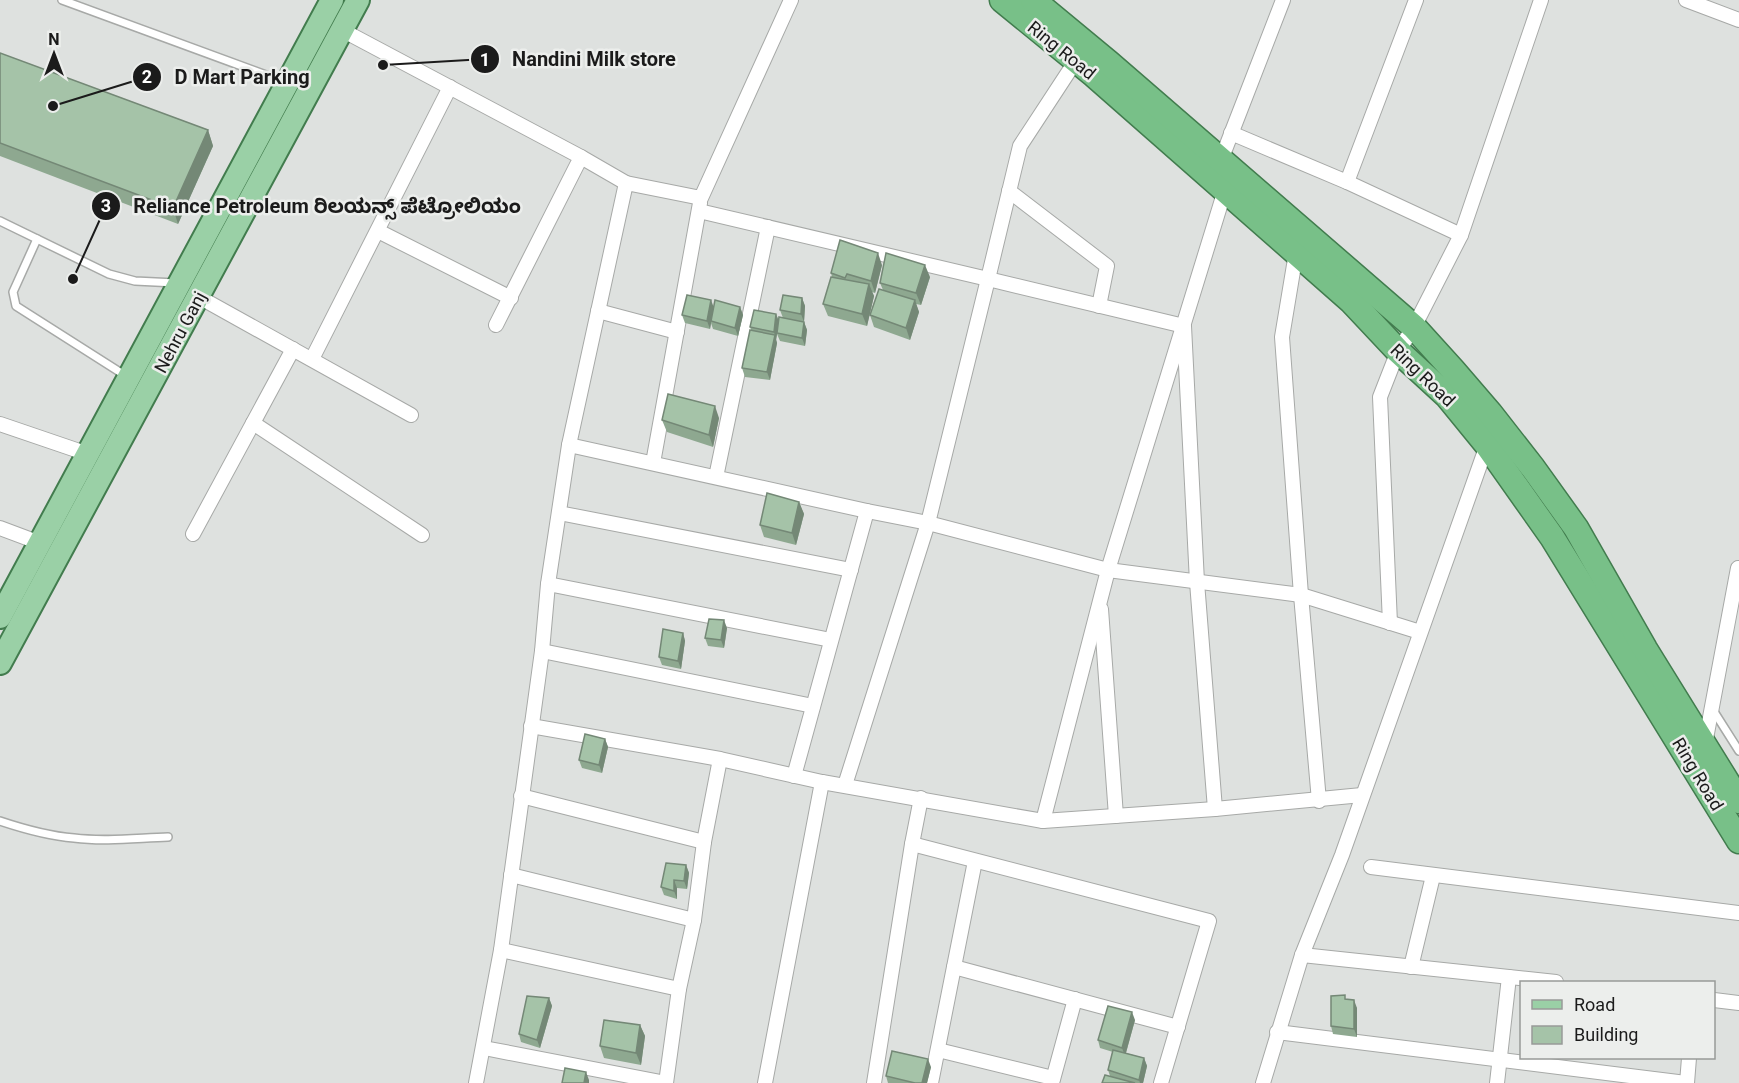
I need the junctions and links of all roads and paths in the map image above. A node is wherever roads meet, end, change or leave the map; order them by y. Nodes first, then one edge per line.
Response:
1 (62, 0) edge
2 (332, 0) edge
3 (358, 0) edge
4 (791, 0) edge
5 (1002, 0) edge
6 (1033, 0) edge
7 (1284, 0) edge
8 (1416, 0) edge
9 (1540, 0) edge
10 (1686, 0) edge
11 (1739, 20) edge
12 (342, 30) junction
13 (1075, 62) junction
14 (287, 83) junction
15 (450, 87) junction
16 (1231, 133) junction
17 (581, 157) junction
18 (1221, 160) junction
19 (1347, 182) junction
20 (626, 183) junction
21 (1225, 190) junction
22 (1009, 191) junction
23 (700, 204) junction
24 (0, 221) edge
25 (768, 227) junction
26 (378, 231) junction
27 (1461, 235) junction
28 (37, 239) junction
29 (1296, 253) junction
30 (988, 279) junction
31 (179, 284) junction
32 (199, 297) junction
33 (511, 298) junction
34 (1099, 306) junction
35 (598, 311) junction
36 (496, 326) dead end
37 (1184, 326) junction
38 (1414, 327) junction
39 (677, 332) junction
40 (293, 349) junction
41 (1398, 351) junction
42 (312, 360) junction
43 (128, 378) junction
44 (411, 415) dead end
45 (253, 423) junction
46 (0, 424) edge
47 (569, 445) junction
48 (1487, 445) junction
49 (88, 453) junction
50 (653, 463) junction
51 (716, 477) junction
52 (867, 511) junction
53 (559, 513) junction
54 (928, 523) junction
55 (0, 528) edge
56 (193, 534) dead end
57 (422, 535) dead end
58 (40, 543) junction
59 (1738, 568) edge
60 (851, 570) junction
61 (1108, 570) junction
62 (1197, 582) junction
63 (548, 584) junction
64 (1301, 596) junction
65 (1100, 598) junction
66 (1735, 611) edge
67 (0, 617) edge
68 (1390, 623) junction
69 (1420, 632) junction
70 (831, 640) junction
71 (542, 651) junction
72 (0, 663) edge
73 (813, 706) junction
74 (1712, 708) junction
75 (531, 726) junction
76 (1705, 747) junction
77 (1739, 751) edge
78 (720, 759) junction
79 (794, 776) junction
80 (822, 782) junction
81 (845, 785) junction
82 (1362, 795) junction
83 (521, 796) junction
84 (921, 798) junction
85 (1319, 801) junction
86 (1739, 801) edge
87 (1215, 809) junction
88 (1116, 816) junction
89 (0, 821) edge
90 (1043, 821) junction
91 (168, 837) dead end
92 (1739, 841) edge
93 (704, 842) junction
94 (912, 844) junction
95 (975, 861) junction
96 (1371, 867) dead end
97 (511, 875) junction
98 (1434, 876) junction
99 (1739, 913) edge
100 (694, 921) junction
101 (501, 950) junction
102 (1302, 955) junction
103 (954, 967) junction
104 (1412, 967) junction
105 (1509, 977) junction
106 (1547, 981) edge
107 (679, 989) junction
108 (1075, 999) junction
109 (1715, 1000) edge
110 (1739, 1003) edge
111 (1178, 1027) junction
112 (1277, 1032) junction
113 (484, 1048) junction
114 (938, 1050) junction
115 (1689, 1059) edge
116 (1500, 1060) junction
117 (1052, 1081) edge
118 (476, 1083) edge
119 (666, 1083) edge
120 (765, 1083) edge
121 (874, 1083) edge
122 (931, 1083) edge
123 (1161, 1083) edge
124 (1263, 1083) edge
125 (1497, 1083) edge
126 (1686, 1083) edge

1 - 14 lane
2 - 14 main road, Nehru Ganj
3 - 12 main road, Nehru Ganj
4 - 23 street
5 - 13 highway, Ring Road
6 - 18 highway, Ring Road
7 - 16 street
8 - 19 street
9 - 27 street
10 - 11 street
12 - 15 street
12 - 32 main road, Nehru Ganj
13 - 21 highway, Ring Road
13 - 22 street
14 - 31 main road, Nehru Ganj
15 - 17 street
15 - 26 street
16 - 18 street
16 - 19 street
17 - 20 street
17 - 33 street
18 - 38 highway, Ring Road
19 - 27 street
20 - 23 street
20 - 35 street
21 - 29 highway, Ring Road
21 - 37 street
22 - 30 street
22 - 34 street
23 - 25 street
23 - 39 street
24 - 28 lane
25 - 30 street
25 - 51 street
26 - 33 street
26 - 42 street
27 - 38 street
28 - 31 lane
28 - 43 lane
29 - 41 highway, Ring Road
29 - 64 street
30 - 34 street
30 - 54 street
31 - 43 main road, Nehru Ganj
32 - 40 street
32 - 72 main road, Nehru Ganj
33 - 36 street
34 - 37 street
35 - 39 street
35 - 47 street
37 - 61 street
37 - 62 street
38 - 41 street
38 - 76 highway, Ring Road
39 - 50 street
40 - 42 street
40 - 45 street
41 - 48 highway, Ring Road
41 - 68 street
42 - 44 street
43 - 49 main road, Nehru Ganj
45 - 56 street
45 - 57 street
46 - 49 street
47 - 50 street
47 - 53 street
48 - 69 street
48 - 92 highway, Ring Road
49 - 58 main road, Nehru Ganj
50 - 51 street
51 - 52 street
52 - 54 street
52 - 60 street
53 - 60 street
53 - 63 street
54 - 61 street
54 - 81 street
55 - 58 street
58 - 67 main road, Nehru Ganj
59 - 66 street
60 - 70 street
61 - 62 street
61 - 65 street
62 - 64 street
62 - 87 street
63 - 70 street
63 - 71 street
64 - 68 street
64 - 85 street
65 - 88 street
65 - 90 street
66 - 74 street
68 - 69 street
69 - 82 street
70 - 73 street
71 - 73 street
71 - 75 street
73 - 79 street
74 - 76 street
74 - 77 lane
75 - 78 street
75 - 83 street
76 - 86 highway, Ring Road
78 - 79 street
78 - 93 street
79 - 80 street
80 - 81 street
80 - 120 street
81 - 84 street
82 - 85 street
82 - 102 street
83 - 93 street
83 - 97 street
84 - 90 street
84 - 94 street
85 - 87 street
87 - 88 street
88 - 90 street
89 - 91 lane
93 - 100 street
94 - 95 street
94 - 121 street
95 - 103 street
95 - 111 street
96 - 98 street
97 - 100 street
97 - 101 street
98 - 99 street
98 - 104 street
100 - 107 street
101 - 107 street
101 - 113 street
102 - 104 street
102 - 112 street
103 - 108 street
103 - 114 street
104 - 105 street
105 - 106 street
105 - 116 street
107 - 119 street
108 - 111 street
108 - 117 street
109 - 110 street
111 - 123 street
112 - 116 street
112 - 124 street
113 - 118 street
113 - 119 street
114 - 117 street
114 - 122 street
115 - 126 street
116 - 125 street
116 - 126 street

